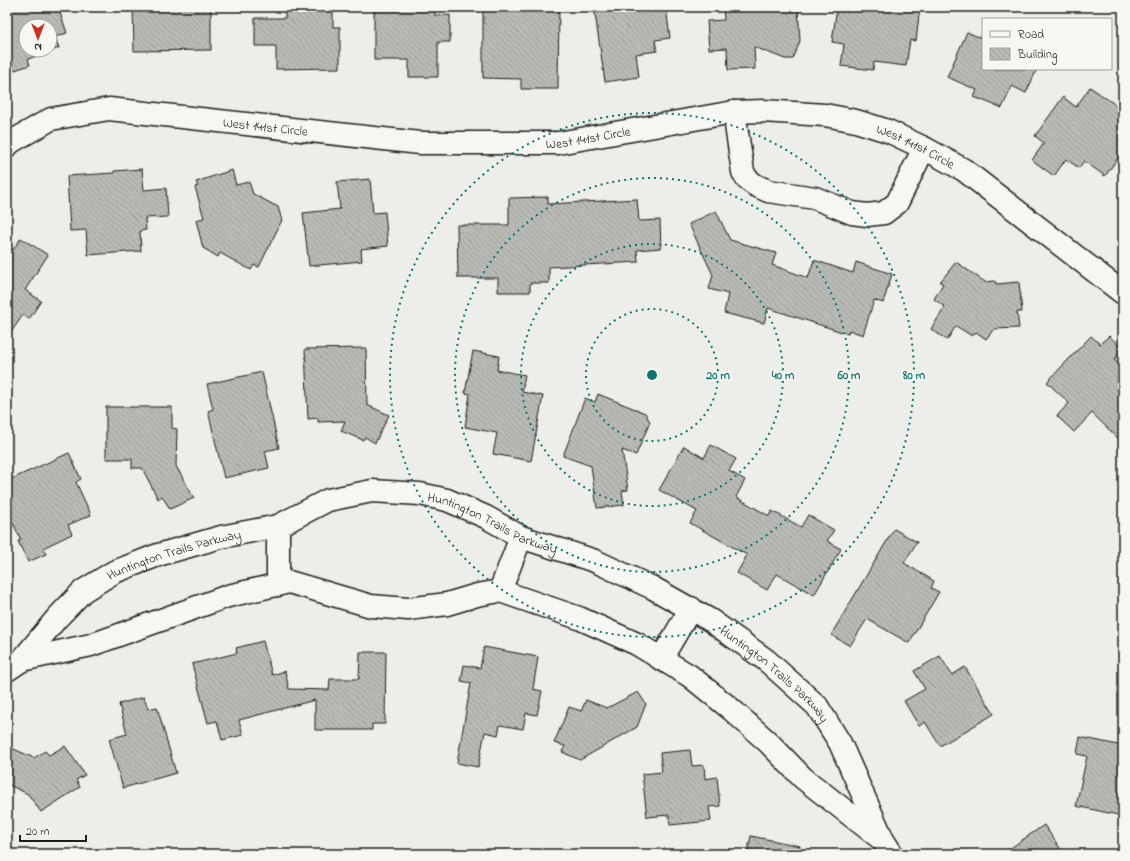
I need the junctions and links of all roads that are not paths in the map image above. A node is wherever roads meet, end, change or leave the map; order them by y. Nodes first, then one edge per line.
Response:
1 (734, 112) junction
2 (7, 146) edge
3 (924, 148) junction
4 (1123, 293) edge
5 (278, 526) junction
6 (521, 536) junction
7 (278, 585) junction
8 (500, 591) junction
9 (691, 608) junction
10 (661, 659) junction
11 (14, 665) edge
12 (887, 847) edge

1 - 2 street, West 141st Circle
1 - 3 street, West 141st Circle
1 - 3 street
3 - 4 street, West 141st Circle
5 - 6 street, Huntington Trails Parkway
5 - 7 street
5 - 11 street, Huntington Trails Parkway
6 - 8 street
6 - 9 street, Huntington Trails Parkway
7 - 8 street, Huntington Trails Parkway
7 - 11 street, Huntington Trails Parkway
8 - 10 street, Huntington Trails Parkway
9 - 10 street
9 - 12 street, Huntington Trails Parkway
10 - 12 street, Huntington Trails Parkway

